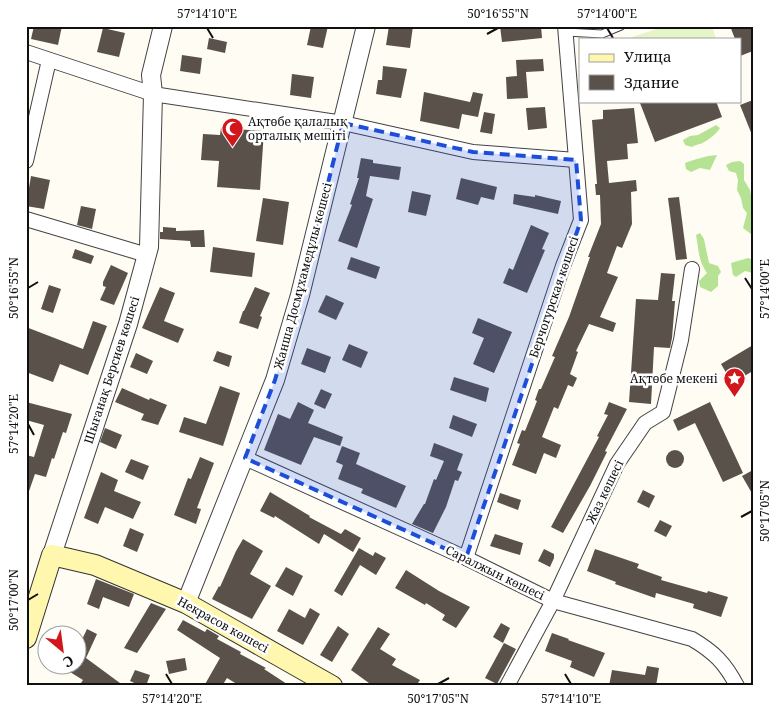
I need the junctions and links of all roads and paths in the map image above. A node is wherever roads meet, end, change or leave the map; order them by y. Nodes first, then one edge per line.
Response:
1 (163, 26) edge
2 (366, 26) edge
3 (621, 26) edge
4 (566, 29) edge
5 (26, 52) edge
6 (49, 60) junction
7 (152, 94) junction
8 (343, 123) junction
9 (576, 160) junction
10 (26, 161) edge
11 (26, 219) edge
12 (147, 255) junction
13 (692, 269) dead end
14 (245, 458) junction
15 (52, 556) junction
16 (466, 558) junction
17 (553, 601) junction
18 (186, 603) junction
19 (26, 638) edge
20 (332, 686) edge
21 (507, 686) edge
22 (737, 686) edge

1 - 7 street, Шығанақ Берсиев көшесі
2 - 8 street, Жанша Досмұхамедұлы көшесі
3 - 4 lane
4 - 9 street, Берчогурская көшесі
5 - 6 street
6 - 7 street
6 - 10 street
7 - 8 street
7 - 12 street, Шығанақ Берсиев көшесі
8 - 9 street
8 - 14 street, Жанша Досмұхамедұлы көшесі
9 - 16 street, Берчогурская көшесі
11 - 12 street
12 - 15 street, Шығанақ Берсиев көшесі
13 - 17 street, Жаз көшесі
14 - 16 street, Саралжын көшесі
14 - 18 street, Жанша Досмұхамедұлы көшесі
15 - 18 main road, Некрасов көшесі
15 - 19 main road, Шығанақ Берсиев көшесі
16 - 17 street, Саралжын көшесі
17 - 21 street, Жаз көшесі
17 - 22 street, Саралжын көшесі
18 - 20 main road, Некрасов көшесі

